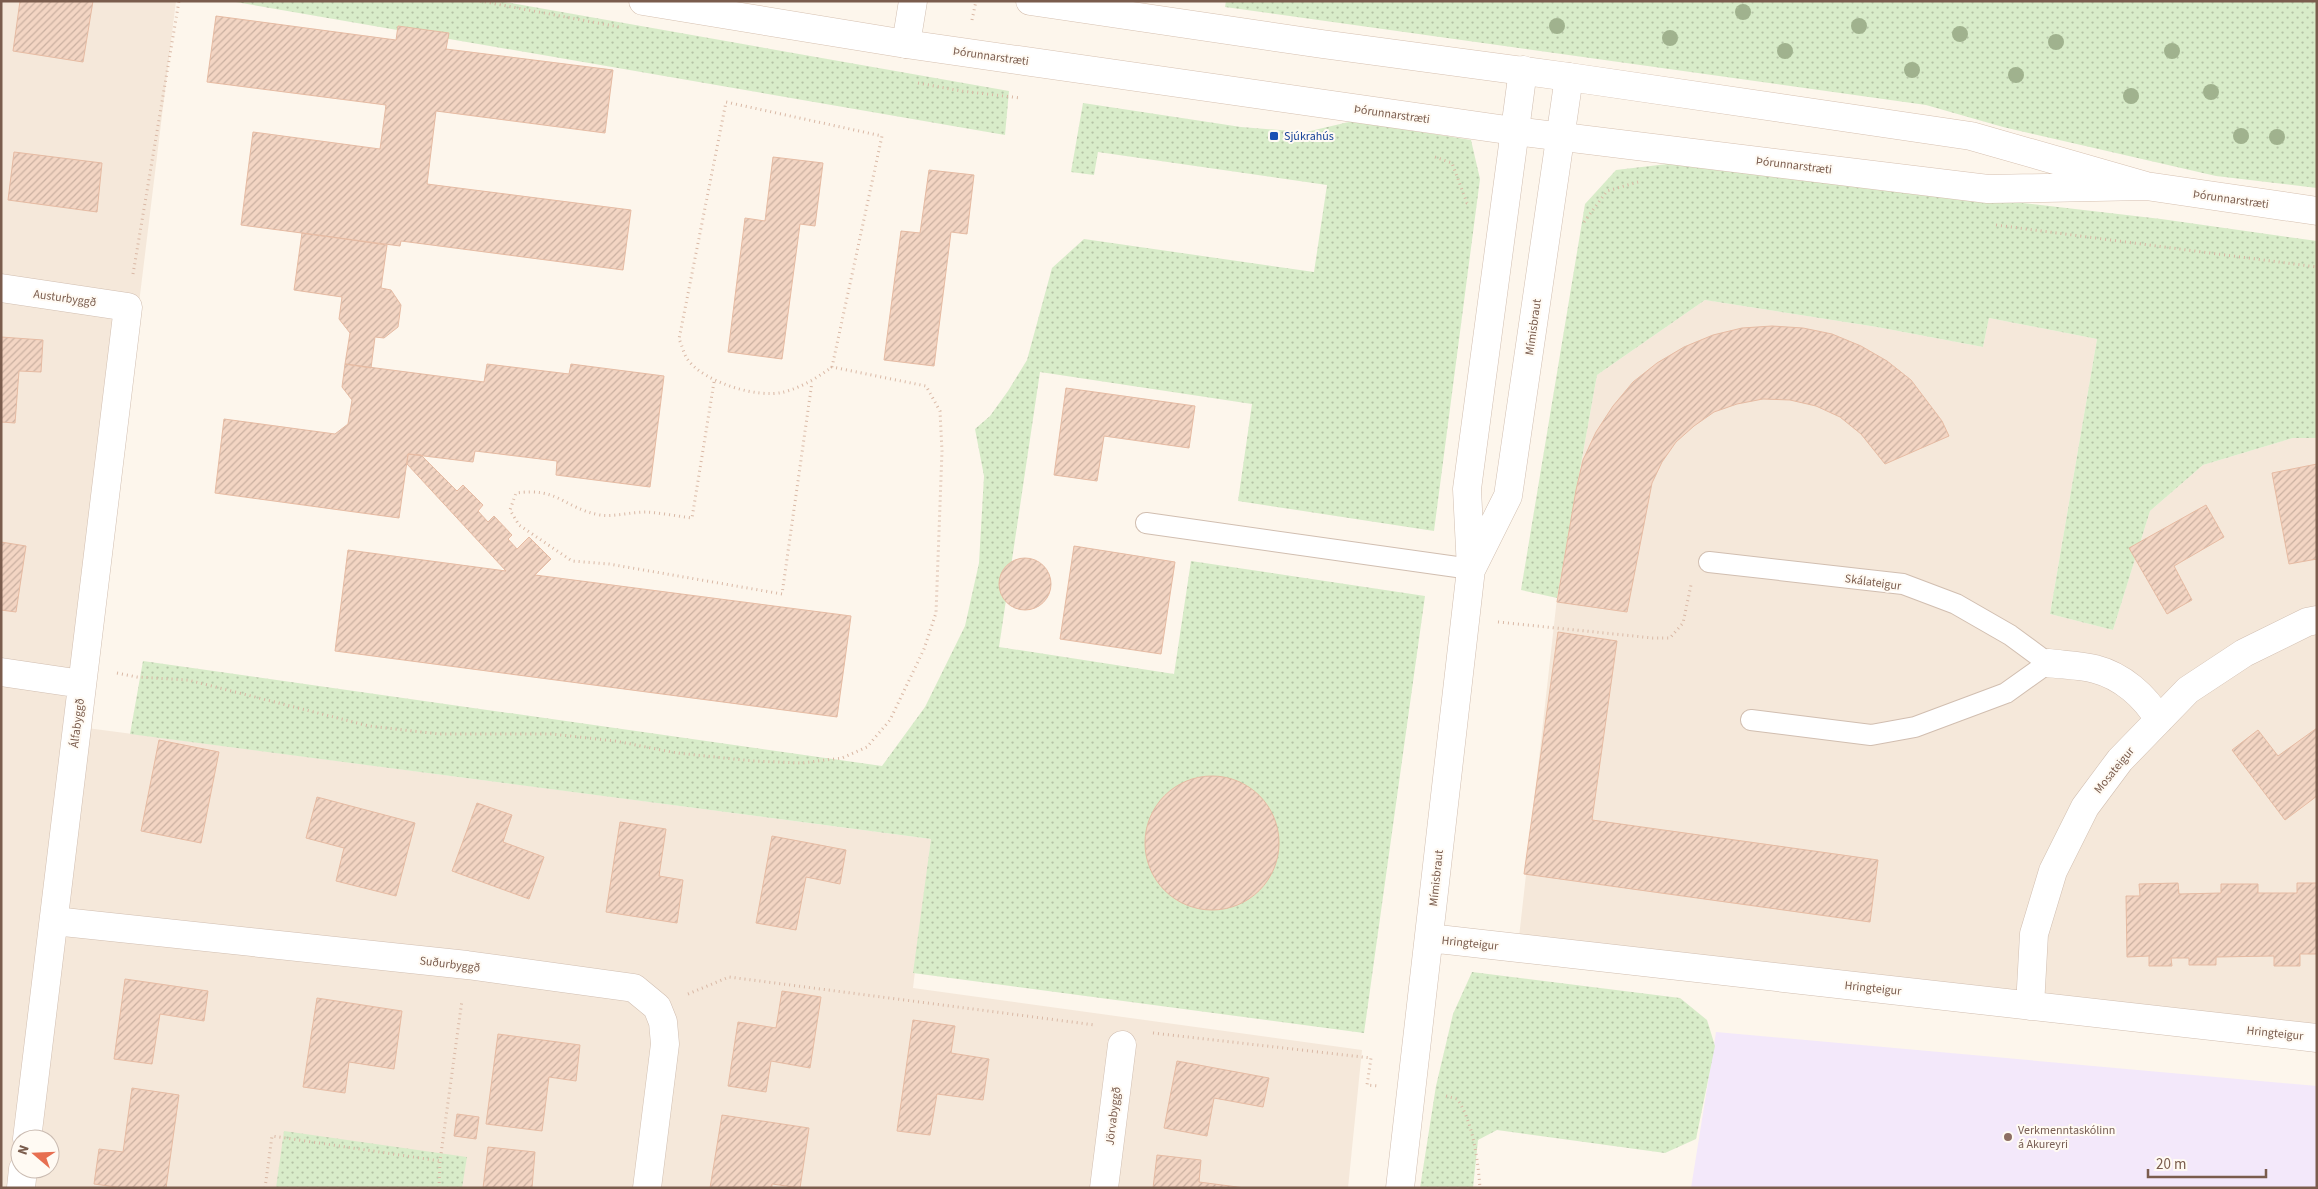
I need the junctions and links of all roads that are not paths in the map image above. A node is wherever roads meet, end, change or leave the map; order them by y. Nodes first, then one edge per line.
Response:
1 (642, 1) edge
2 (913, 1) edge
3 (1030, 1) edge
4 (906, 44) junction
5 (1522, 70) junction
6 (1569, 77) junction
7 (1514, 131) junction
8 (1560, 137) junction
9 (2146, 186) junction
10 (2317, 211) edge
11 (1, 288) edge
12 (128, 307) joint
13 (1146, 522) dead end
14 (1709, 562) road end
15 (1472, 569) junction
16 (2317, 620) edge
17 (2048, 663) junction
18 (1, 672) edge
19 (83, 675) junction
20 (1751, 720) dead end
21 (2159, 720) junction
22 (54, 922) junction
23 (1429, 938) junction
24 (2030, 1006) junction
25 (1124, 1037) road end
26 (2317, 1038) edge
27 (28, 1129) edge
28 (646, 1188) edge
29 (1104, 1188) edge
30 (1400, 1188) edge

1 - 4 street, Þórunnarstræti
2 - 4 street
3 - 5 street, Þórunnarstræti
4 - 7 street, Þórunnarstræti
5 - 6 street, Þórunnarstræti
5 - 7 street, Mímisbraut
6 - 8 street, Mímisbraut
6 - 9 street, Þórunnarstræti
7 - 8 street, Þórunnarstræti
7 - 15 street, Mímisbraut
8 - 9 street, Þórunnarstræti
8 - 15 street, Mímisbraut
9 - 10 street, Þórunnarstræti
11 - 12 street, Austurbyggð
12 - 19 street, Álfabyggð
13 - 15 lane
14 - 17 lane, Skálateigur
15 - 23 street, Mímisbraut
16 - 21 street, Mosateigur
17 - 20 lane
17 - 21 street, Skálateigur
18 - 19 street
19 - 22 street, Álfabyggð
21 - 24 street, Mosateigur
22 - 27 street, Álfabyggð
22 - 28 street, Suðurbyggð
23 - 24 street, Hringteigur
23 - 30 street, Mímisbraut
24 - 26 street, Hringteigur
25 - 29 street, Jörvabyggð

